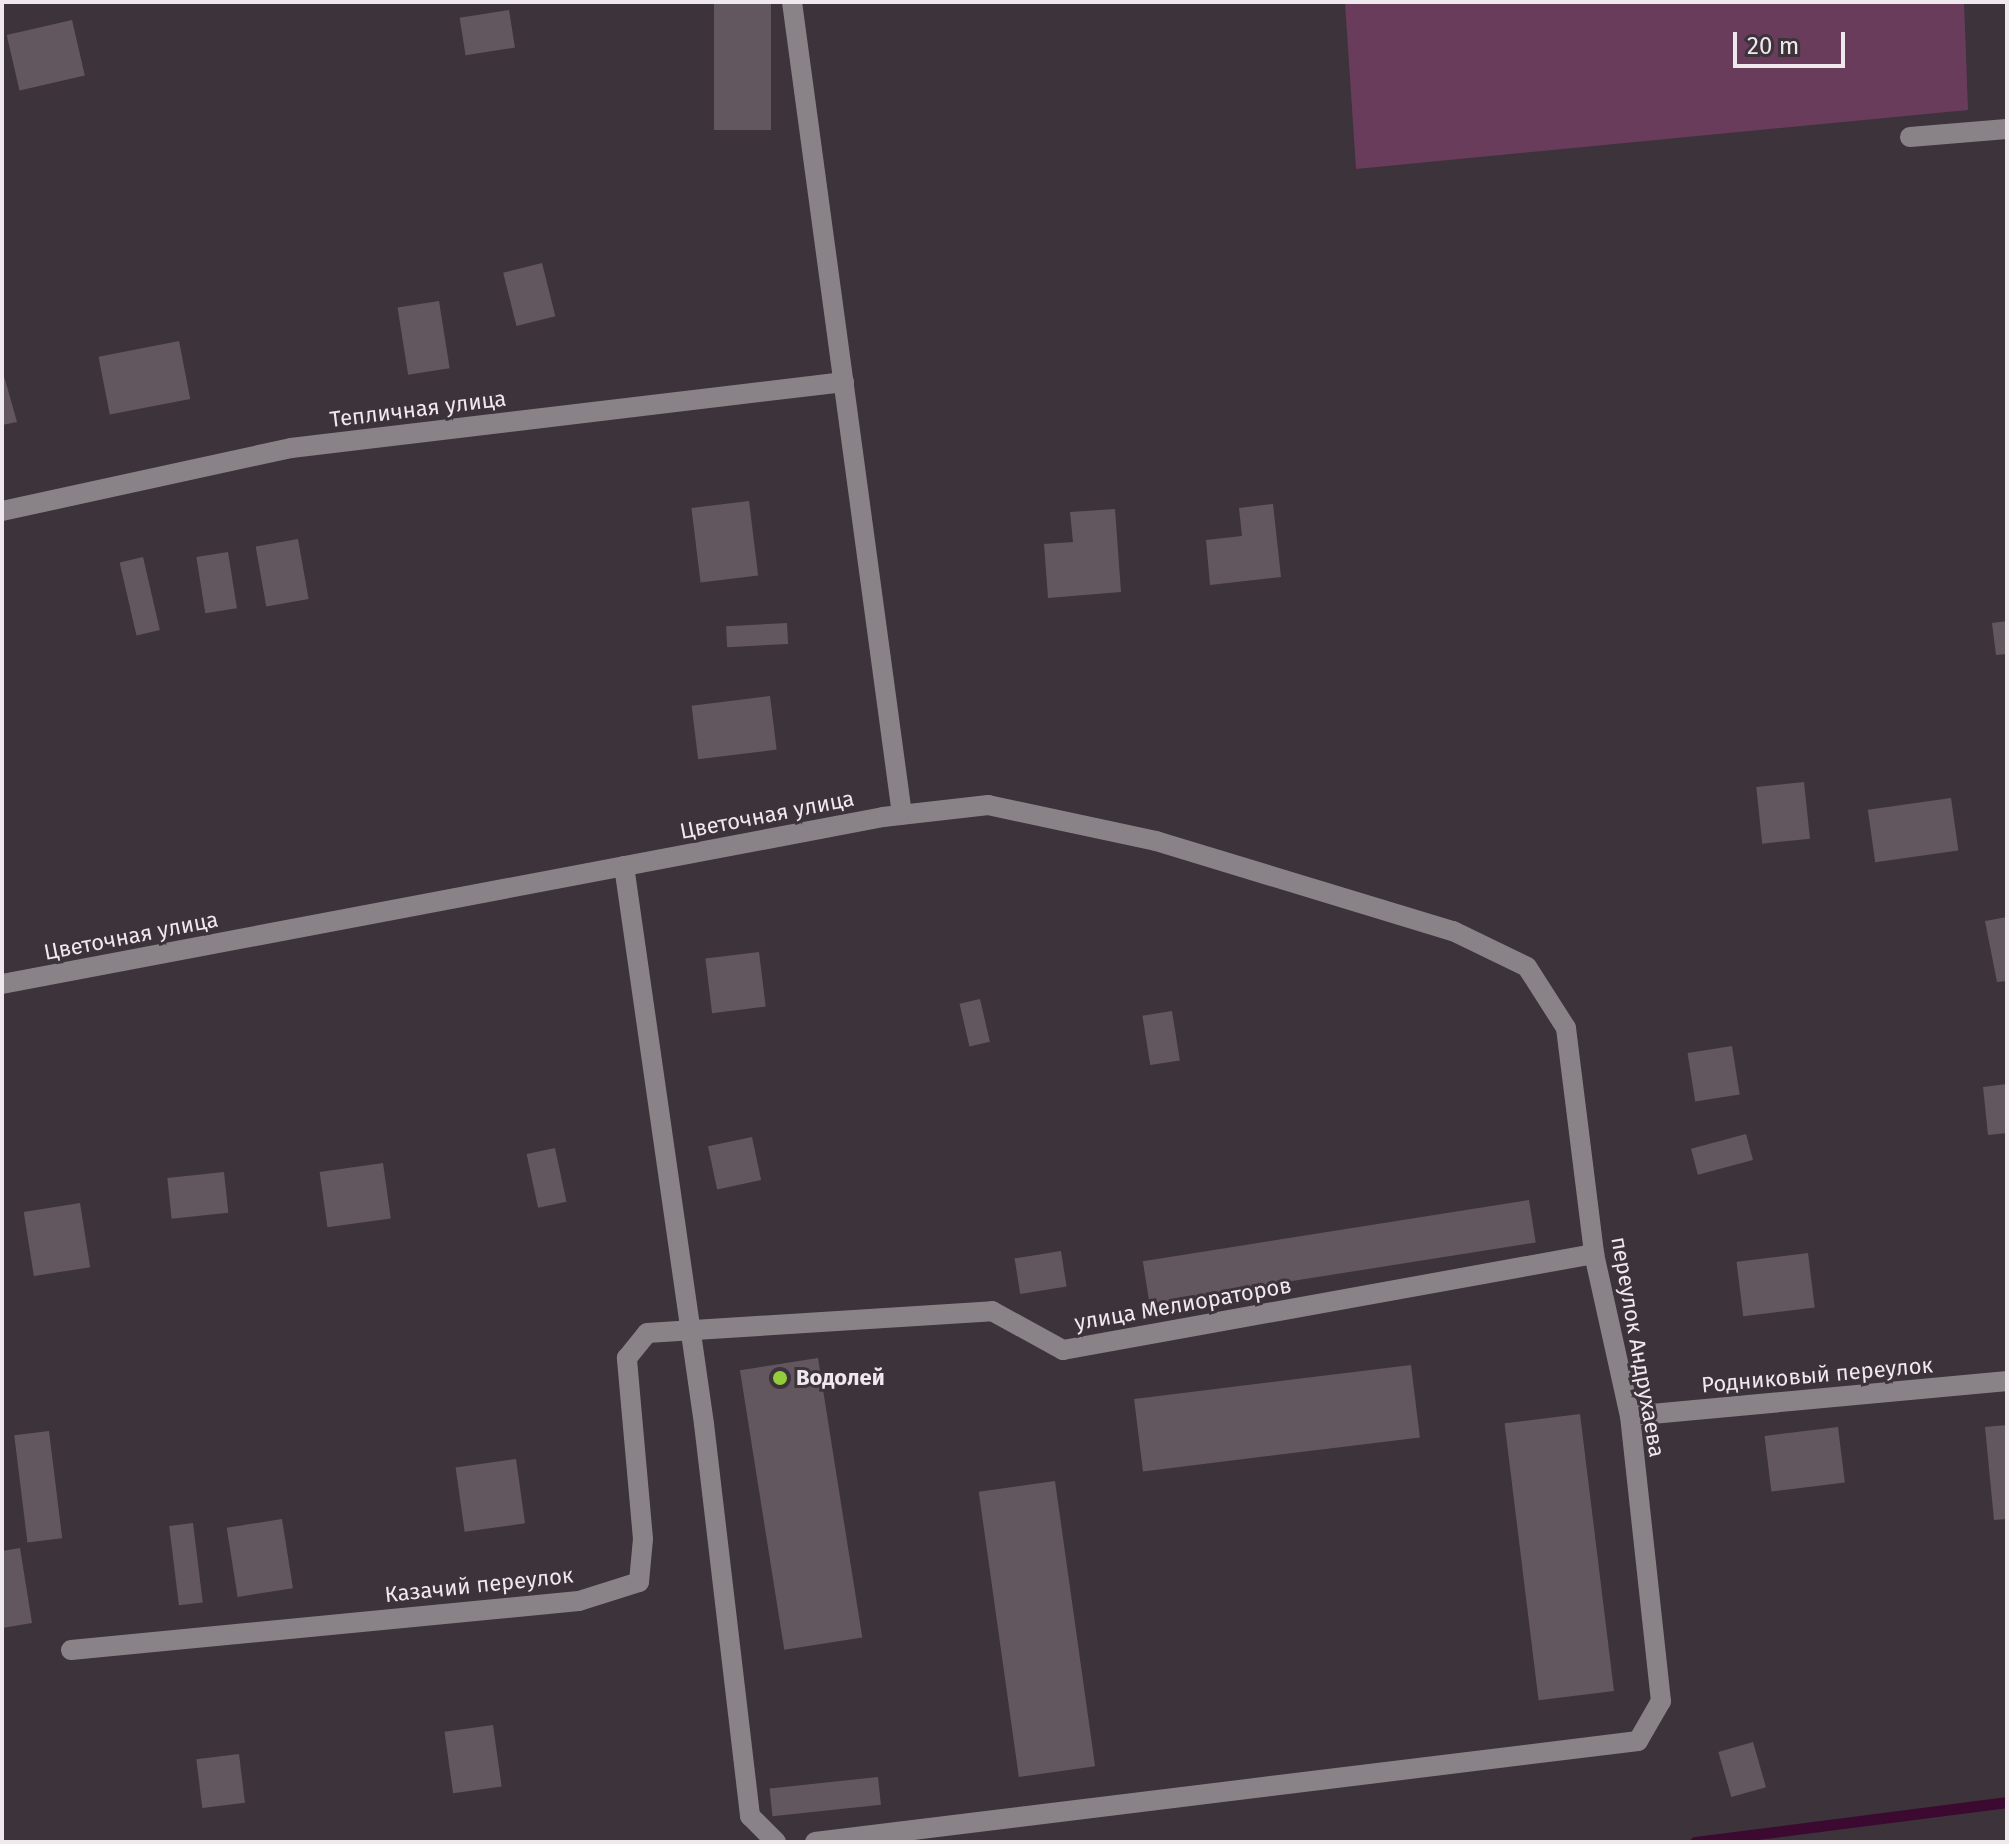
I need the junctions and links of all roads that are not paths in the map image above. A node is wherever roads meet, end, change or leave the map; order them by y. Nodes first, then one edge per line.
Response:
1 (792, 2) edge
2 (2007, 129) edge
3 (1910, 137) dead end
4 (844, 382) junction
5 (2, 511) edge
6 (902, 815) junction
7 (624, 866) junction
8 (1527, 967) joint
9 (2, 984) edge
10 (1594, 1254) junction
11 (690, 1326) junction
12 (2007, 1381) edge
13 (1630, 1416) junction
14 (71, 1650) dead end
15 (776, 1842) edge
16 (815, 1842) edge

1 - 4 street
2 - 3 street
4 - 5 street, Тепличная улица
4 - 6 street
6 - 7 street, Цветочная улица
6 - 8 street, Цветочная улица
7 - 9 street, Цветочная улица
7 - 11 street
8 - 10 street, переулок Андрухаева
10 - 11 street, улица Мелиораторов
10 - 13 street, переулок Андрухаева
11 - 14 street, Казачий переулок
11 - 15 street
12 - 13 street, Родниковый переулок
13 - 16 street, переулок Андрухаева

